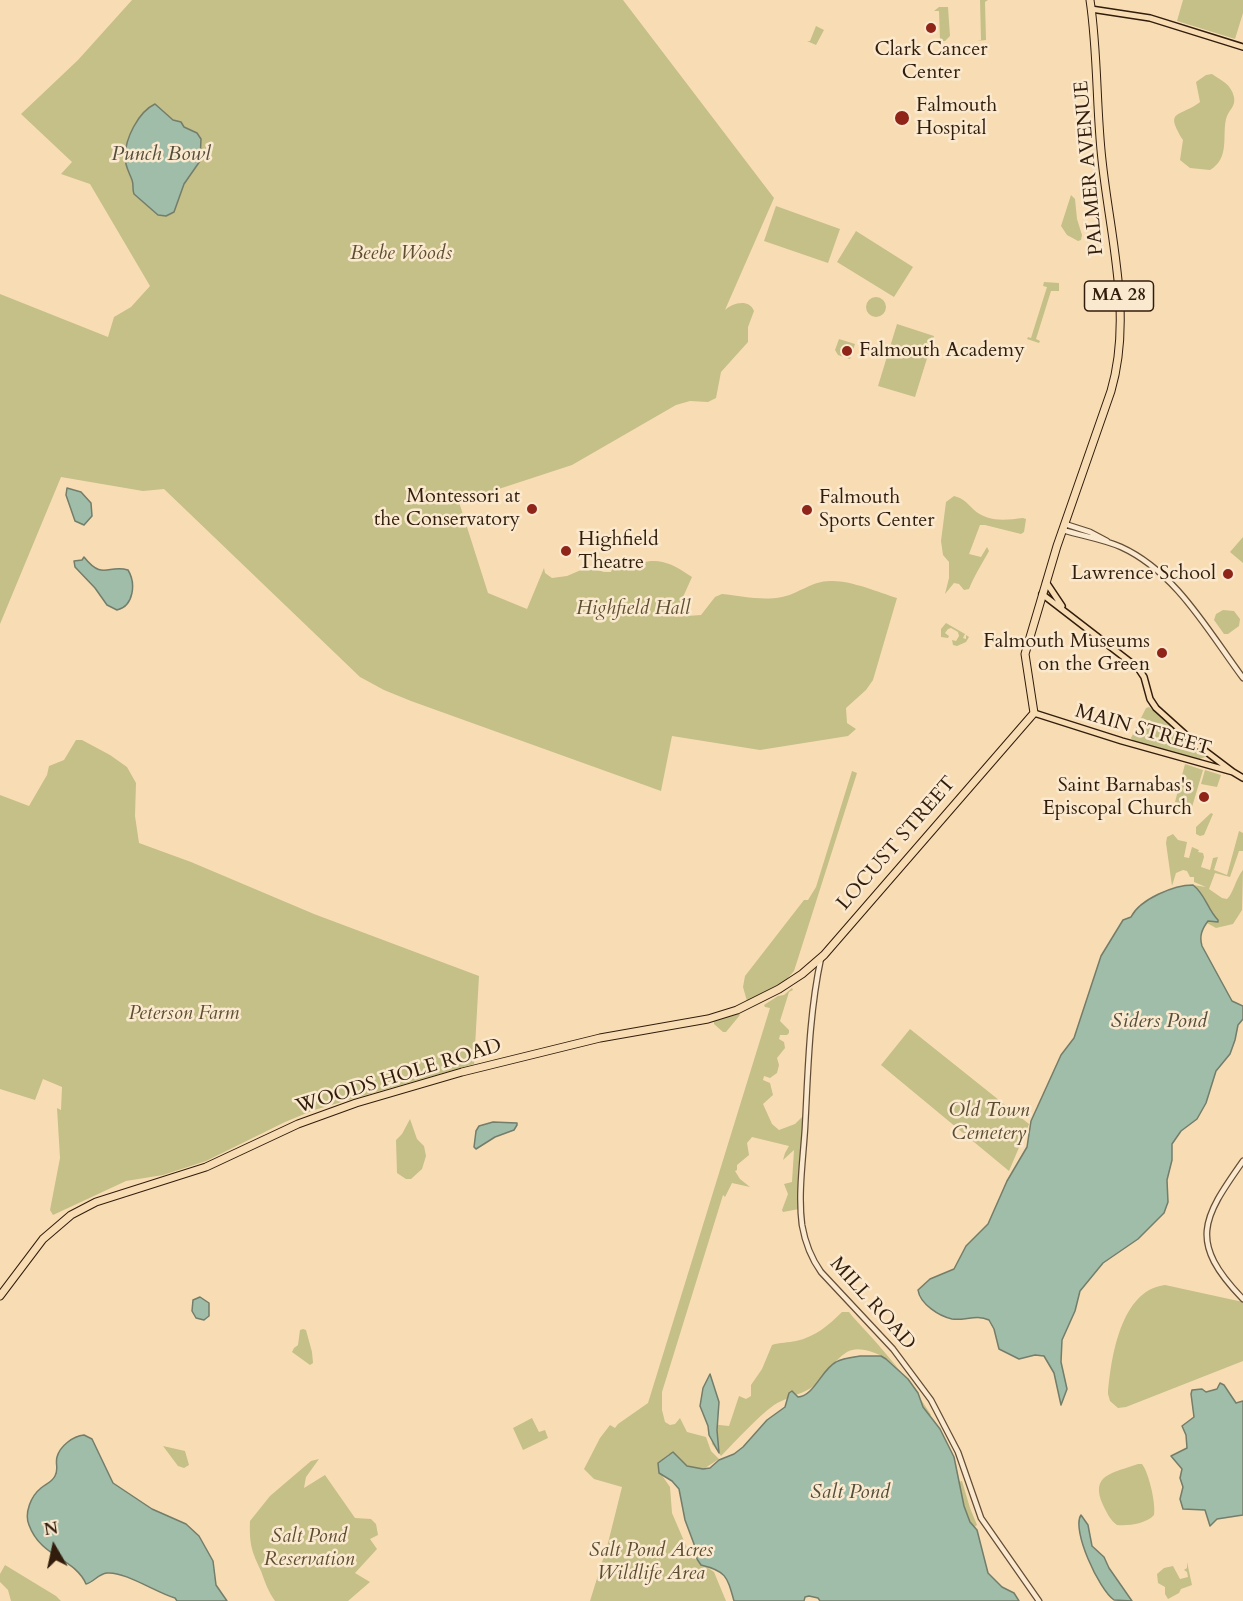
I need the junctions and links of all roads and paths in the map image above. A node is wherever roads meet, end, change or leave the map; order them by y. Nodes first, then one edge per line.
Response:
1 (1090, 0) edge
2 (1091, 9) junction
3 (1243, 47) edge
4 (1064, 527) junction
5 (1046, 582) junction
6 (1042, 594) junction
7 (1067, 612) junction
8 (1243, 678) edge
9 (1034, 713) junction
10 (1203, 749) junction
11 (1212, 767) junction
12 (1233, 772) junction
13 (1243, 778) edge
14 (821, 957) junction
15 (779, 989) joint
16 (1243, 1161) edge
17 (0, 1296) edge
18 (1243, 1299) edge
19 (1039, 1601) edge

1 - 2 highway, PALMER AVENUE / MA 28
2 - 3 main road
2 - 4 highway, PALMER AVENUE / MA 28
4 - 5 highway, PALMER AVENUE / MA 28
4 - 8 street
5 - 6 highway, MA 28
5 - 7 main road
6 - 7 main road
6 - 9 highway, MA 28
7 - 10 main road
9 - 11 main road, MAIN STREET
9 - 14 highway, LOCUST STREET
10 - 11 main road
10 - 12 main road
11 - 12 main road, MAIN STREET
12 - 13 main road, MAIN STREET
14 - 15 highway, LOCUST STREET
14 - 19 street, MILL ROAD
15 - 17 highway, WOODS HOLE ROAD
16 - 18 street

